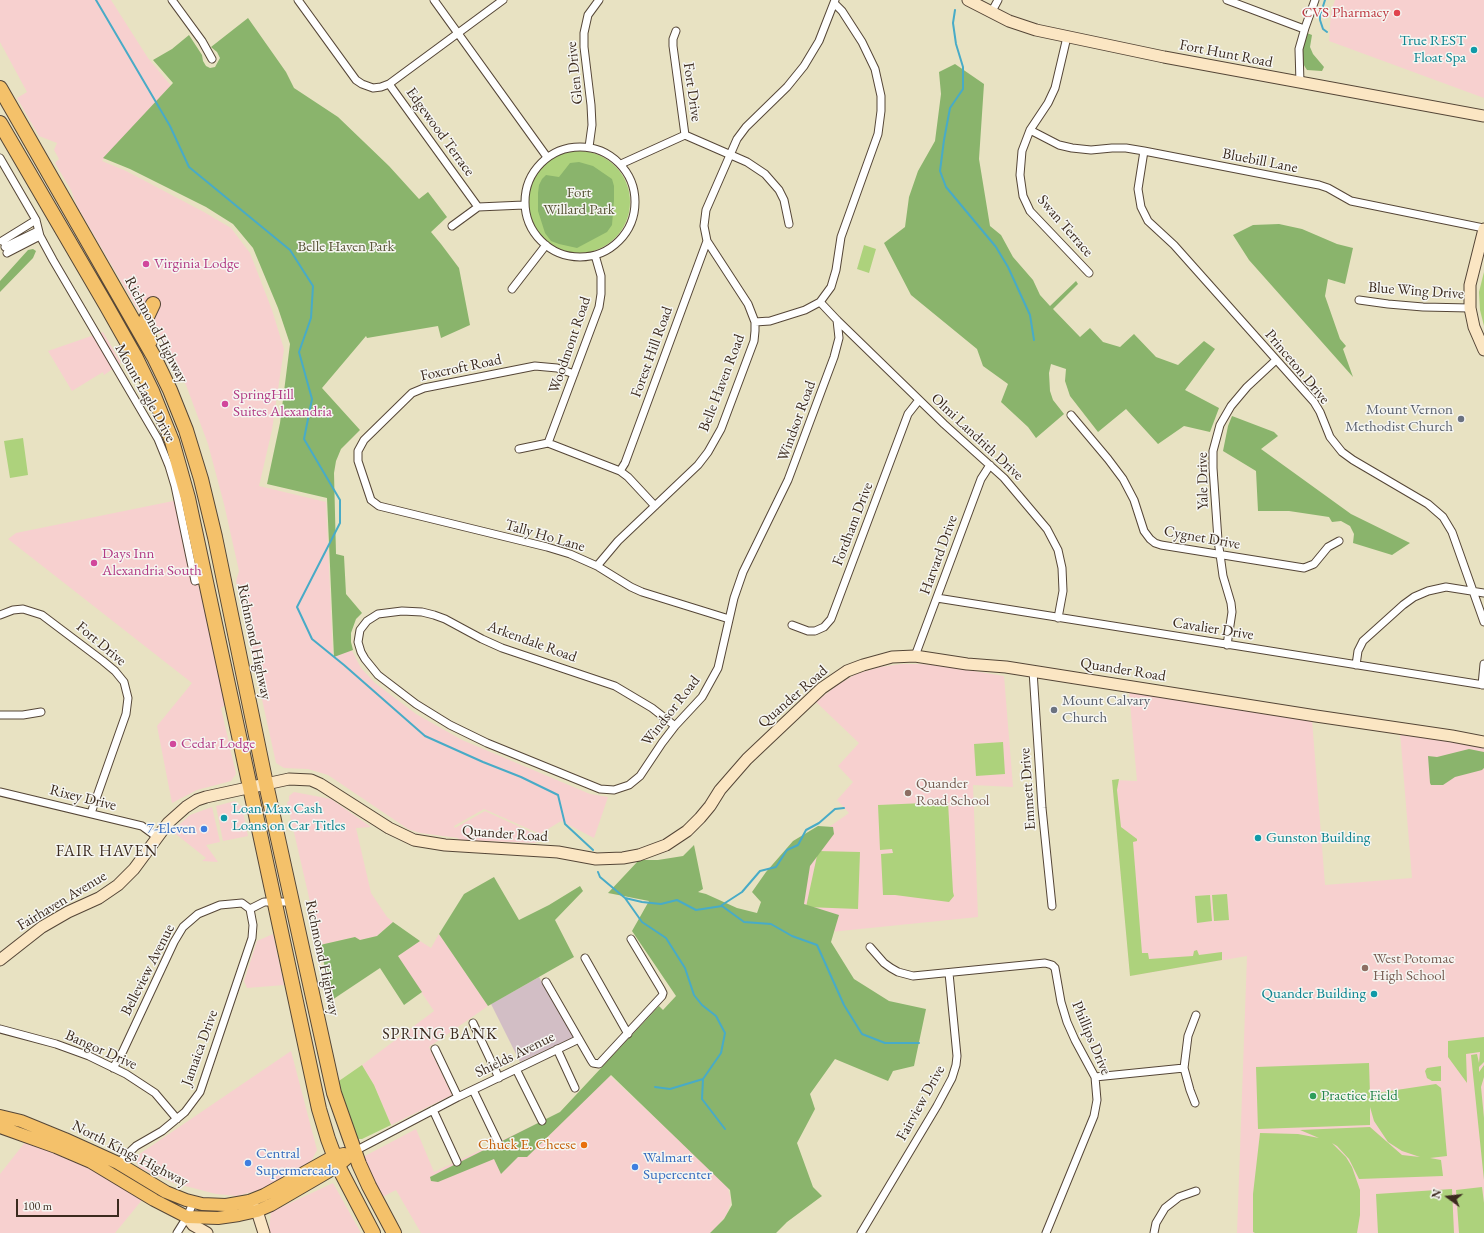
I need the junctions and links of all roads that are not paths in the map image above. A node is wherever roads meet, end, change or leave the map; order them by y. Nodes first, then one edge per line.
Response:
1 (172, 0) edge
2 (298, 0) edge
3 (434, 0) edge
4 (503, 0) edge
5 (599, 0) edge
6 (968, 0) edge
7 (998, 0) edge
8 (1227, 0) edge
9 (1315, 0) edge
10 (835, 1) edge
11 (992, 13) junction
12 (1304, 29) junction
13 (676, 31) dead end
14 (458, 33) junction
15 (1066, 37) junction
16 (212, 59) dead end
17 (1300, 83) junction
18 (389, 84) junction
19 (0, 88) edge
20 (1484, 116) edge
21 (0, 123) edge
22 (1030, 130) junction
23 (685, 135) junction
24 (589, 147) junction
25 (1144, 151) junction
26 (729, 154) junction
27 (547, 157) junction
28 (0, 158) edge
29 (621, 164) junction
30 (524, 205) junction
31 (478, 207) junction
32 (36, 220) junction
33 (789, 224) dead end
34 (452, 226) dead end
35 (1484, 228) edge
36 (39, 233) junction
37 (707, 241) junction
38 (546, 245) junction
39 (4, 246) edge
40 (595, 255) junction
41 (1089, 273) dead end
42 (512, 290) dead end
43 (1359, 300) dead end
44 (820, 302) junction
45 (153, 304) dead end
46 (1470, 308) junction
47 (837, 320) junction
48 (755, 322) junction
49 (1484, 350) edge
50 (154, 357) junction
51 (1276, 360) junction
52 (574, 374) junction
53 (919, 400) junction
54 (1071, 415) dead end
55 (548, 443) junction
56 (519, 449) dead end
57 (990, 465) junction
58 (620, 471) junction
59 (363, 477) joint
60 (655, 506) junction
61 (1339, 541) dead end
62 (1220, 555) junction
63 (597, 566) junction
64 (205, 578) junction
65 (1474, 591) junction
66 (1484, 593) edge
67 (937, 598) junction
68 (0, 615) edge
69 (371, 618) joint
70 (1058, 618) junction
71 (730, 619) junction
72 (1484, 622) edge
73 (792, 625) dead end
74 (1227, 645) junction
75 (915, 656) junction
76 (1484, 664) edge
77 (1356, 665) junction
78 (1033, 671) junction
79 (1483, 685) edge
80 (41, 712) dead end
81 (0, 715) edge
82 (675, 726) junction
83 (1484, 742) edge
84 (266, 784) junction
85 (250, 787) junction
86 (0, 792) edge
87 (91, 813) junction
88 (157, 837) junction
89 (275, 902) junction
90 (292, 902) junction
91 (1052, 906) dead end
92 (250, 909) junction
93 (631, 939) dead end
94 (870, 948) dead end
95 (585, 958) dead end
96 (0, 960) edge
97 (949, 973) junction
98 (546, 982) dead end
99 (1196, 1015) dead end
100 (473, 1023) dead end
101 (0, 1029) edge
102 (628, 1034) junction
103 (579, 1039) junction
104 (435, 1049) dead end
105 (557, 1049) junction
106 (113, 1068) junction
107 (1184, 1068) junction
108 (516, 1069) junction
109 (1095, 1077) junction
110 (499, 1078) junction
111 (575, 1088) dead end
112 (473, 1090) junction
113 (458, 1097) junction
114 (1195, 1103) dead end
115 (433, 1110) junction
116 (0, 1116) edge
117 (177, 1119) junction
118 (542, 1122) dead end
119 (0, 1127) edge
120 (498, 1142) dead end
121 (354, 1151) junction
122 (336, 1161) junction
123 (457, 1162) dead end
124 (118, 1163) junction
125 (1196, 1191) dead end
126 (249, 1201) junction
127 (193, 1203) junction
128 (256, 1211) junction
129 (187, 1216) junction
130 (177, 1233) edge
131 (206, 1233) edge
132 (264, 1233) edge
133 (373, 1233) edge
134 (394, 1233) edge
135 (860, 1233) edge
136 (1046, 1233) edge
137 (1154, 1233) edge

1 - 16 street
2 - 18 street, Edgewood Terrace
3 - 14 street
4 - 14 street
5 - 24 street, Glen Drive
6 - 11 street, Fort Hunt Road
7 - 11 street
8 - 12 street
9 - 12 street
10 - 26 street, Belle Haven Road
10 - 44 street
11 - 15 street, Fort Hunt Road
12 - 17 street
13 - 23 street, Fort Drive
14 - 18 street
14 - 27 street
15 - 17 street, Fort Hunt Road
15 - 22 street, Swan Terrace
17 - 20 street, Fort Hunt Road
18 - 31 street, Edgewood Terrace
19 - 50 highway, Richmond Highway
21 - 64 highway, Richmond Highway
22 - 25 street, Bluebill Lane
22 - 41 street, Swan Terrace
23 - 26 street
23 - 29 street, Fort Drive
24 - 27 street
24 - 29 street
25 - 35 street, Bluebill Lane
25 - 51 street, Princeton Drive
26 - 33 street
26 - 37 street, Belle Haven Road
27 - 30 street
28 - 32 street, Mount Eagle Drive
29 - 40 street
30 - 31 street
30 - 38 street
31 - 34 street
32 - 36 street, Mount Eagle Drive
32 - 39 street
35 - 46 street
36 - 39 street
36 - 64 street, Mount Eagle Drive
37 - 48 street, Belle Haven Road
37 - 58 street, Forest Hill Road
38 - 40 street
38 - 42 street
40 - 52 street, Woodmont Road
43 - 46 street, Blue Wing Drive
44 - 47 street, Olmi Landrith Drive
44 - 48 street
45 - 50 highway
46 - 49 street
47 - 53 street, Olmi Landrith Drive
47 - 71 street, Windsor Road
48 - 60 street, Belle Haven Road
50 - 84 highway, Richmond Highway
51 - 62 street, Yale Drive
51 - 65 street, Princeton Drive
52 - 55 street, Woodmont Road
52 - 59 street, Foxcroft Road
53 - 57 street, Olmi Landrith Drive
53 - 73 street, Fordham Drive
54 - 62 street, Cygnet Drive
55 - 56 street
55 - 58 street
57 - 67 street, Harvard Drive
57 - 70 street, Olmi Landrith Drive
58 - 60 street
59 - 63 street, Tally Ho Lane
60 - 63 street, Belle Haven Road
61 - 62 street, Cygnet Drive
62 - 74 street, Yale Drive
63 - 71 street, Tally Ho Lane
64 - 85 highway, Richmond Highway
65 - 66 street
65 - 72 street, Princeton Drive
65 - 77 street
67 - 70 street, Cavalier Drive
67 - 75 street, Harvard Drive
68 - 87 street, Fort Drive
69 - 82 street, Arkendale Road
69 - 82 street, Windsor Road
70 - 74 street, Cavalier Drive
71 - 82 street, Windsor Road
74 - 77 street, Cavalier Drive
75 - 78 street, Quander Road
75 - 84 street, Quander Road
76 - 79 street
77 - 79 street, Cavalier Drive
78 - 83 street, Quander Road
78 - 91 street, Emmett Drive
80 - 81 street
84 - 85 street, Quander Road
84 - 90 highway, Richmond Highway
85 - 88 street, Fairhaven Avenue
85 - 89 highway, Richmond Highway
86 - 87 street, Rixey Drive
87 - 88 street, Rixey Drive
88 - 96 street, Fairhaven Avenue
89 - 90 street
89 - 92 street
89 - 122 highway, Richmond Highway
90 - 121 highway, Richmond Highway
92 - 106 street, Belleview Avenue
92 - 117 street, Jamaica Drive
93 - 102 street, Shields Avenue
94 - 97 street, Phillips Drive
95 - 102 street
97 - 109 street, Phillips Drive
97 - 135 street, Fairview Drive
98 - 103 street
99 - 107 street
100 - 110 street
101 - 106 street, Bangor Drive
102 - 103 street, Shields Avenue
103 - 105 street, Shields Avenue
104 - 113 street
105 - 108 street, Shields Avenue
105 - 111 street
106 - 117 street, Bangor Drive
107 - 109 street
107 - 114 street
108 - 110 street, Shields Avenue
108 - 118 street
109 - 136 street, Phillips Drive
110 - 112 street, Shields Avenue
112 - 113 street, Shields Avenue
112 - 120 street
113 - 115 street, Shields Avenue
115 - 121 street, Shields Avenue
115 - 123 street
116 - 124 main road, North Kings Highway
117 - 124 street, Jamaica Drive
119 - 129 main road, North Kings Highway
121 - 122 main road, North Kings Highway
121 - 134 highway, Richmond Highway
122 - 126 main road, North Kings Highway
122 - 128 main road, North Kings Highway
122 - 133 highway, Richmond Highway
124 - 127 main road, North Kings Highway
125 - 137 street
126 - 127 main road, North Kings Highway
126 - 128 street
127 - 129 street
128 - 129 main road, North Kings Highway
128 - 132 street
129 - 130 street
129 - 131 street, North Kings Highway

